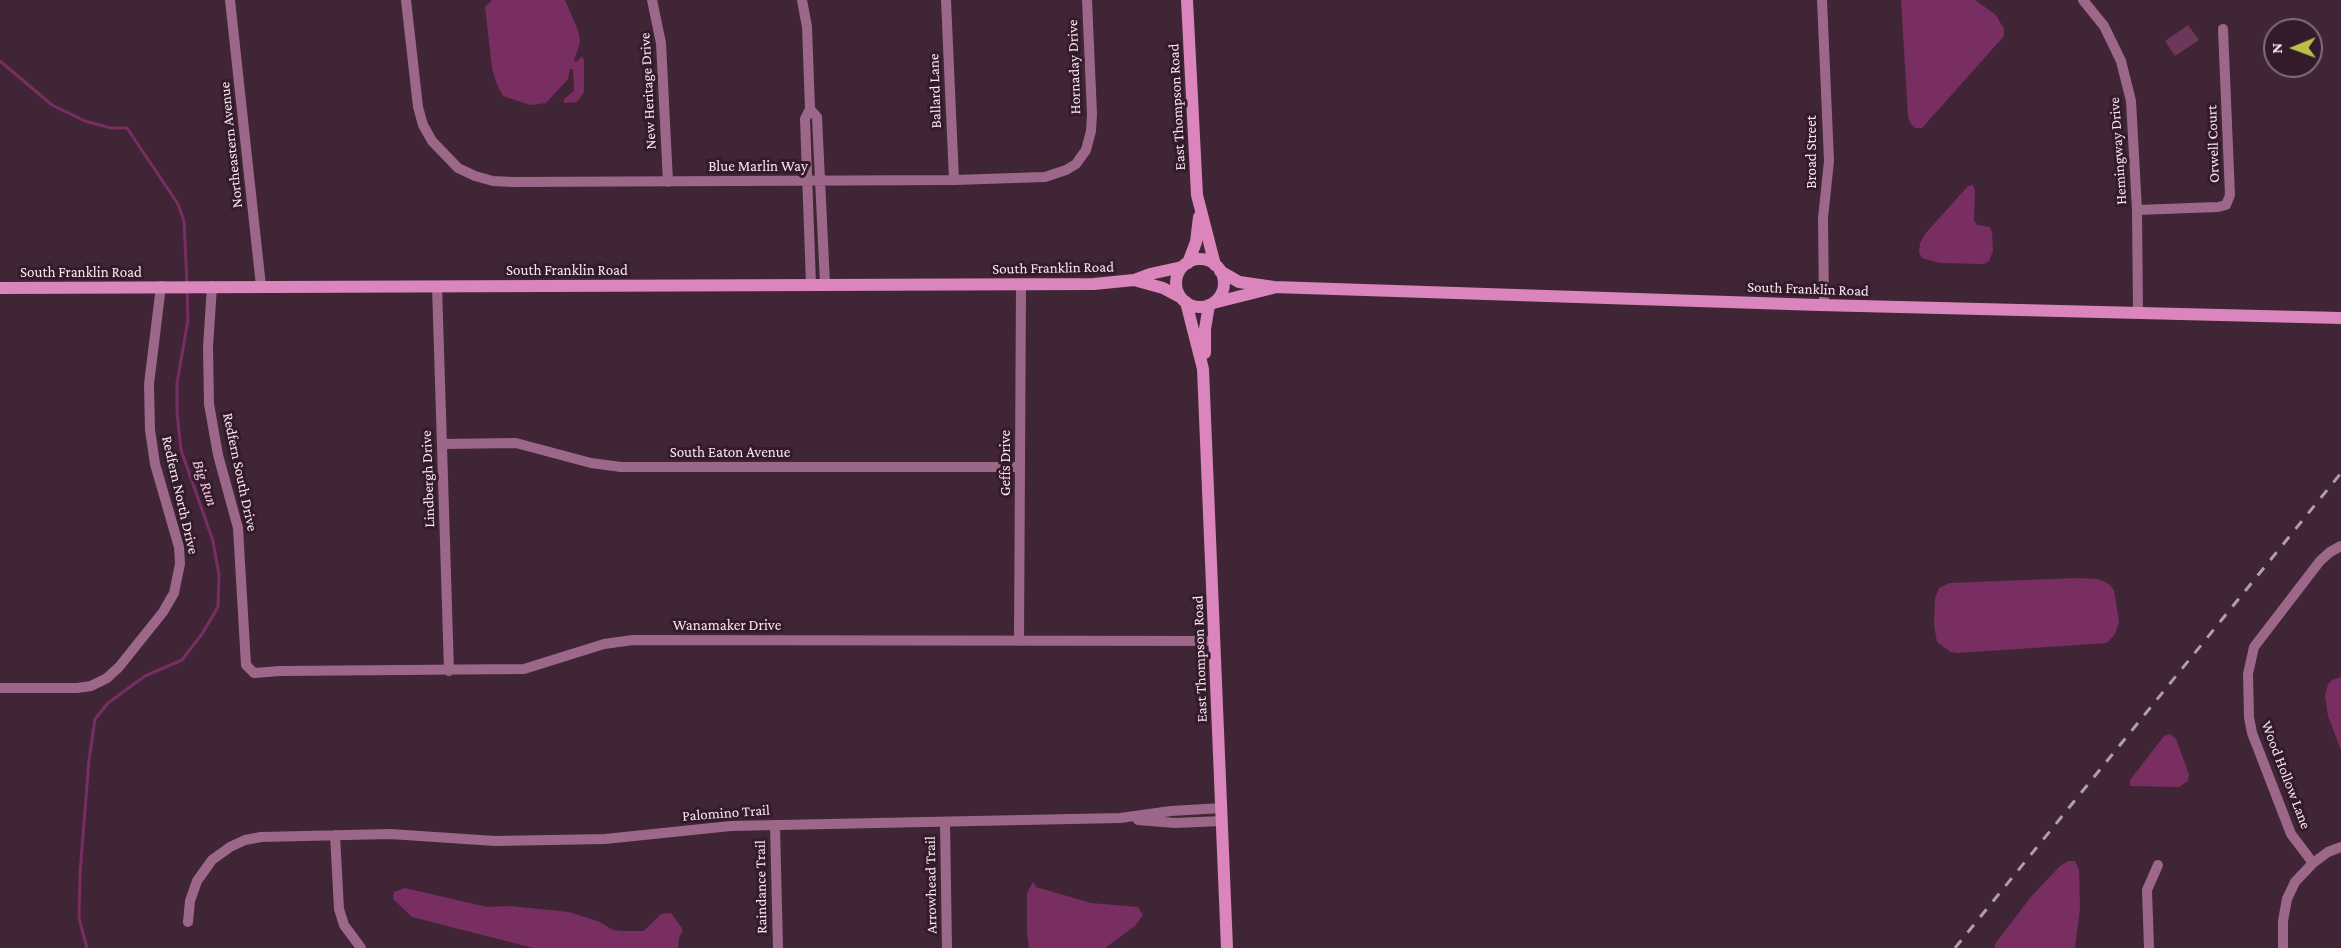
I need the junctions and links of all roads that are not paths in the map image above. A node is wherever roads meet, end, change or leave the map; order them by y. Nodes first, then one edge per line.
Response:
1 (230, 0) edge
2 (405, 0) edge
3 (652, 0) edge
4 (802, 0) edge
5 (946, 0) edge
6 (1087, 0) edge
7 (1187, 0) edge
8 (1822, 0) edge
9 (2083, 0) edge
10 (2223, 29) dead end
11 (810, 109) junction
12 (1076, 164) joint
13 (954, 180) junction
14 (807, 181) junction
15 (820, 181) junction
16 (668, 182) junction
17 (2137, 210) junction
18 (1200, 212) junction
19 (1185, 265) junction
20 (1217, 268) junction
21 (1134, 280) junction
22 (811, 284) junction
23 (825, 284) junction
24 (1021, 285) junction
25 (161, 286) junction
26 (212, 286) junction
27 (261, 286) junction
28 (437, 286) junction
29 (1274, 287) junction
30 (0, 288) edge
31 (1183, 300) junction
32 (1211, 304) junction
33 (1824, 305) junction
34 (2138, 313) junction
35 (2341, 318) edge
36 (1203, 369) junction
37 (442, 444) junction
38 (1020, 467) junction
39 (2341, 546) edge
40 (1019, 641) junction
41 (1215, 641) junction
42 (246, 665) joint
43 (449, 671) junction
44 (0, 688) edge
45 (1222, 808) junction
46 (1120, 818) junction
47 (1222, 821) junction
48 (945, 822) junction
49 (775, 825) junction
50 (335, 835) junction
51 (2341, 847) edge
52 (2313, 863) junction
53 (2158, 865) dead end
54 (188, 922) dead end
55 (361, 948) edge
56 (778, 948) edge
57 (947, 948) edge
58 (1227, 948) edge
59 (2148, 948) edge
60 (2283, 948) edge

1 - 27 street, Northeastern Avenue
2 - 16 street, Blue Marlin Way
3 - 16 street, New Heritage Drive
4 - 11 street
5 - 13 street, Ballard Lane
6 - 12 street, Hornaday Drive
7 - 18 main road, East Thompson Road
8 - 33 street, Broad Street
9 - 17 street, Hemingway Drive
10 - 17 street, Orwell Court
11 - 14 street
11 - 15 street
12 - 13 street, Blue Marlin Way
13 - 15 street, Blue Marlin Way
14 - 15 street, Blue Marlin Way
14 - 16 street, Blue Marlin Way
14 - 22 street
15 - 23 street
17 - 34 street, Hemingway Drive
18 - 19 main road, East Thompson Road
18 - 20 main road, East Thompson Road
19 - 20 main road
19 - 21 main road, South Franklin Road
19 - 31 main road
20 - 29 main road, South Franklin Road
20 - 32 main road
21 - 24 main road, South Franklin Road
21 - 31 main road, South Franklin Road
22 - 23 main road, South Franklin Road
22 - 28 main road, South Franklin Road
23 - 24 main road, South Franklin Road
24 - 38 street, Geffs Drive
25 - 26 main road, South Franklin Road
25 - 30 main road, South Franklin Road
25 - 44 street, Redfern North Drive
26 - 27 main road, South Franklin Road
26 - 42 street, Redfern South Drive
27 - 28 main road, South Franklin Road
28 - 37 street, Lindbergh Drive
29 - 32 main road, South Franklin Road
29 - 33 main road, South Franklin Road
31 - 32 main road
31 - 36 main road, East Thompson Road
32 - 36 main road, East Thompson Road
33 - 34 main road, South Franklin Road
34 - 35 main road, South Franklin Road
36 - 41 main road, East Thompson Road
37 - 38 street, South Eaton Avenue
37 - 43 street, Lindbergh Drive
38 - 40 street, Geffs Drive
39 - 52 street, Wood Hollow Lane
40 - 41 street, Wanamaker Drive
40 - 43 street, Wanamaker Drive
41 - 45 main road, East Thompson Road
42 - 43 street, Wanamaker Drive
45 - 46 street, Palomino Trail
45 - 47 main road, East Thompson Road
46 - 47 street, Palomino Trail
46 - 48 street, Palomino Trail
47 - 58 main road, East Thompson Road
48 - 49 street, Palomino Trail
48 - 57 street, Arrowhead Trail
49 - 50 street, Palomino Trail
49 - 56 street, Raindance Trail
50 - 54 street, Palomino Trail
50 - 55 street
51 - 52 street
52 - 60 street
53 - 59 street

